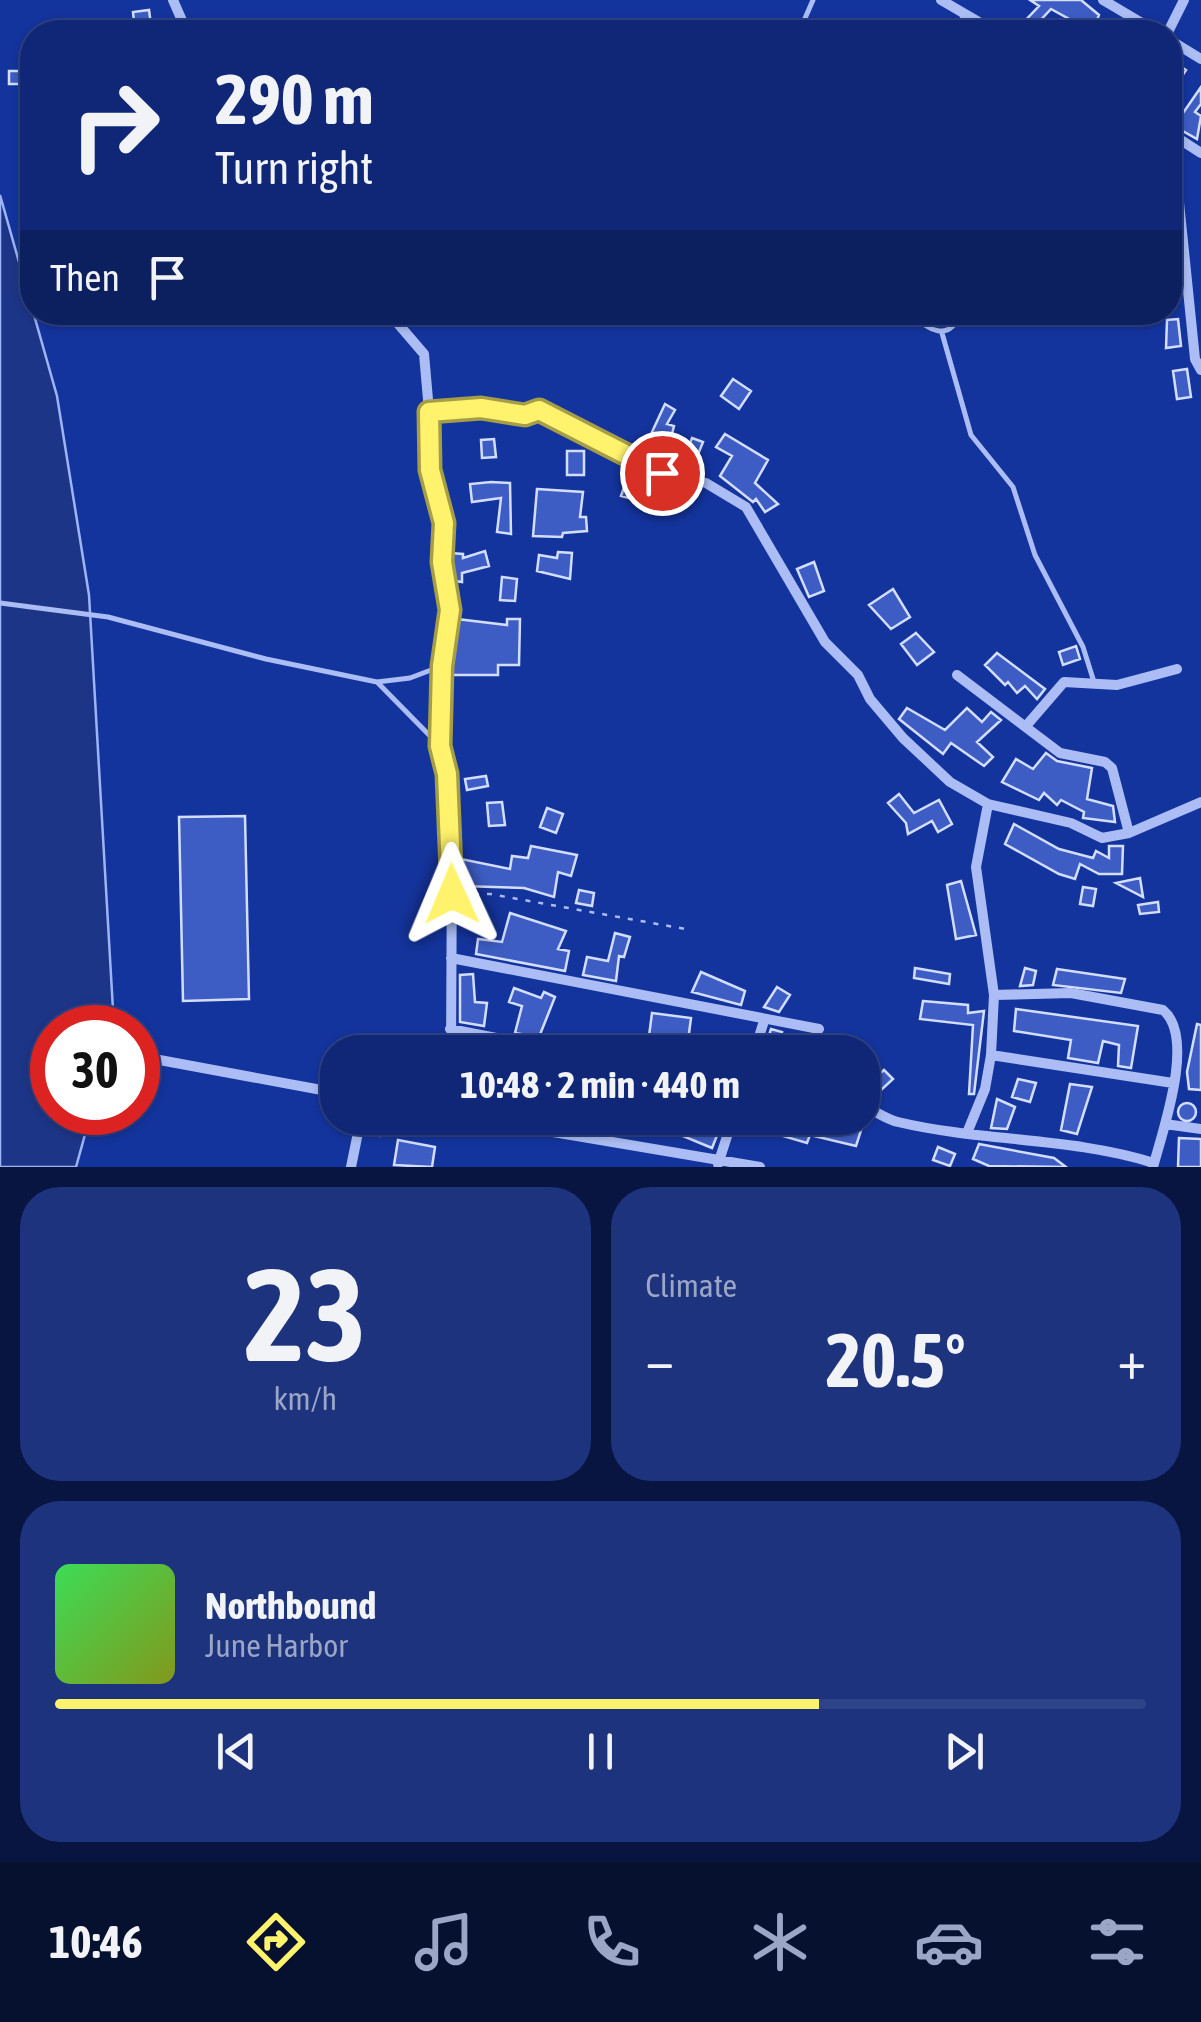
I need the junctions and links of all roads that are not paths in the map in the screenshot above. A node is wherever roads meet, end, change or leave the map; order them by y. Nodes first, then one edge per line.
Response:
1 (941, 0) edge
2 (1103, 0) edge
3 (962, 14) junction
4 (963, 20) edge
5 (973, 20) edge
6 (1137, 20) edge
7 (1182, 237) edge
8 (399, 325) edge
9 (926, 325) edge
10 (955, 325) edge
11 (942, 333) junction
12 (1201, 370) edge
13 (429, 412) junction
14 (0, 603) edge
15 (442, 666) junction
16 (1177, 669) dead end
17 (958, 675) dead end
18 (377, 682) junction
19 (1094, 682) junction
20 (1026, 726) junction
21 (440, 746) junction
22 (1201, 802) edge
23 (988, 804) junction
24 (1129, 833) junction
25 (450, 958) junction
26 (994, 995) junction
27 (764, 1021) junction
28 (450, 1028) junction
29 (820, 1029) dead end
30 (450, 1035) edge
31 (484, 1035) edge
32 (759, 1035) edge
33 (991, 1055) junction
34 (160, 1060) edge
35 (1173, 1084) junction
36 (320, 1090) edge
37 (880, 1114) edge
38 (1165, 1124) junction
39 (1201, 1129) edge
40 (966, 1134) junction
41 (358, 1135) edge
42 (562, 1135) edge
43 (727, 1135) edge
44 (718, 1164) edge
45 (1154, 1165) edge
46 (352, 1167) edge
47 (760, 1167) edge

1 - 3 street
2 - 6 street
3 - 4 lane
3 - 5 street
7 - 12 street
8 - 13 street
9 - 11 lane
10 - 11 lane
11 - 19 lane
13 - 15 street
13 - 23 street
14 - 18 lane
15 - 18 lane
15 - 21 street
16 - 19 street
17 - 20 street
18 - 21 lane
19 - 20 street
20 - 24 street
21 - 25 street
22 - 24 street
23 - 24 street
23 - 26 street
25 - 27 street
25 - 28 street
26 - 33 street
26 - 35 street
27 - 29 street
27 - 32 street
28 - 30 street
28 - 31 street
33 - 35 street
33 - 40 street
34 - 36 street
35 - 38 street
37 - 40 street
38 - 39 street
38 - 45 street
40 - 45 street
41 - 46 street
42 - 44 street
43 - 44 street
44 - 47 street

